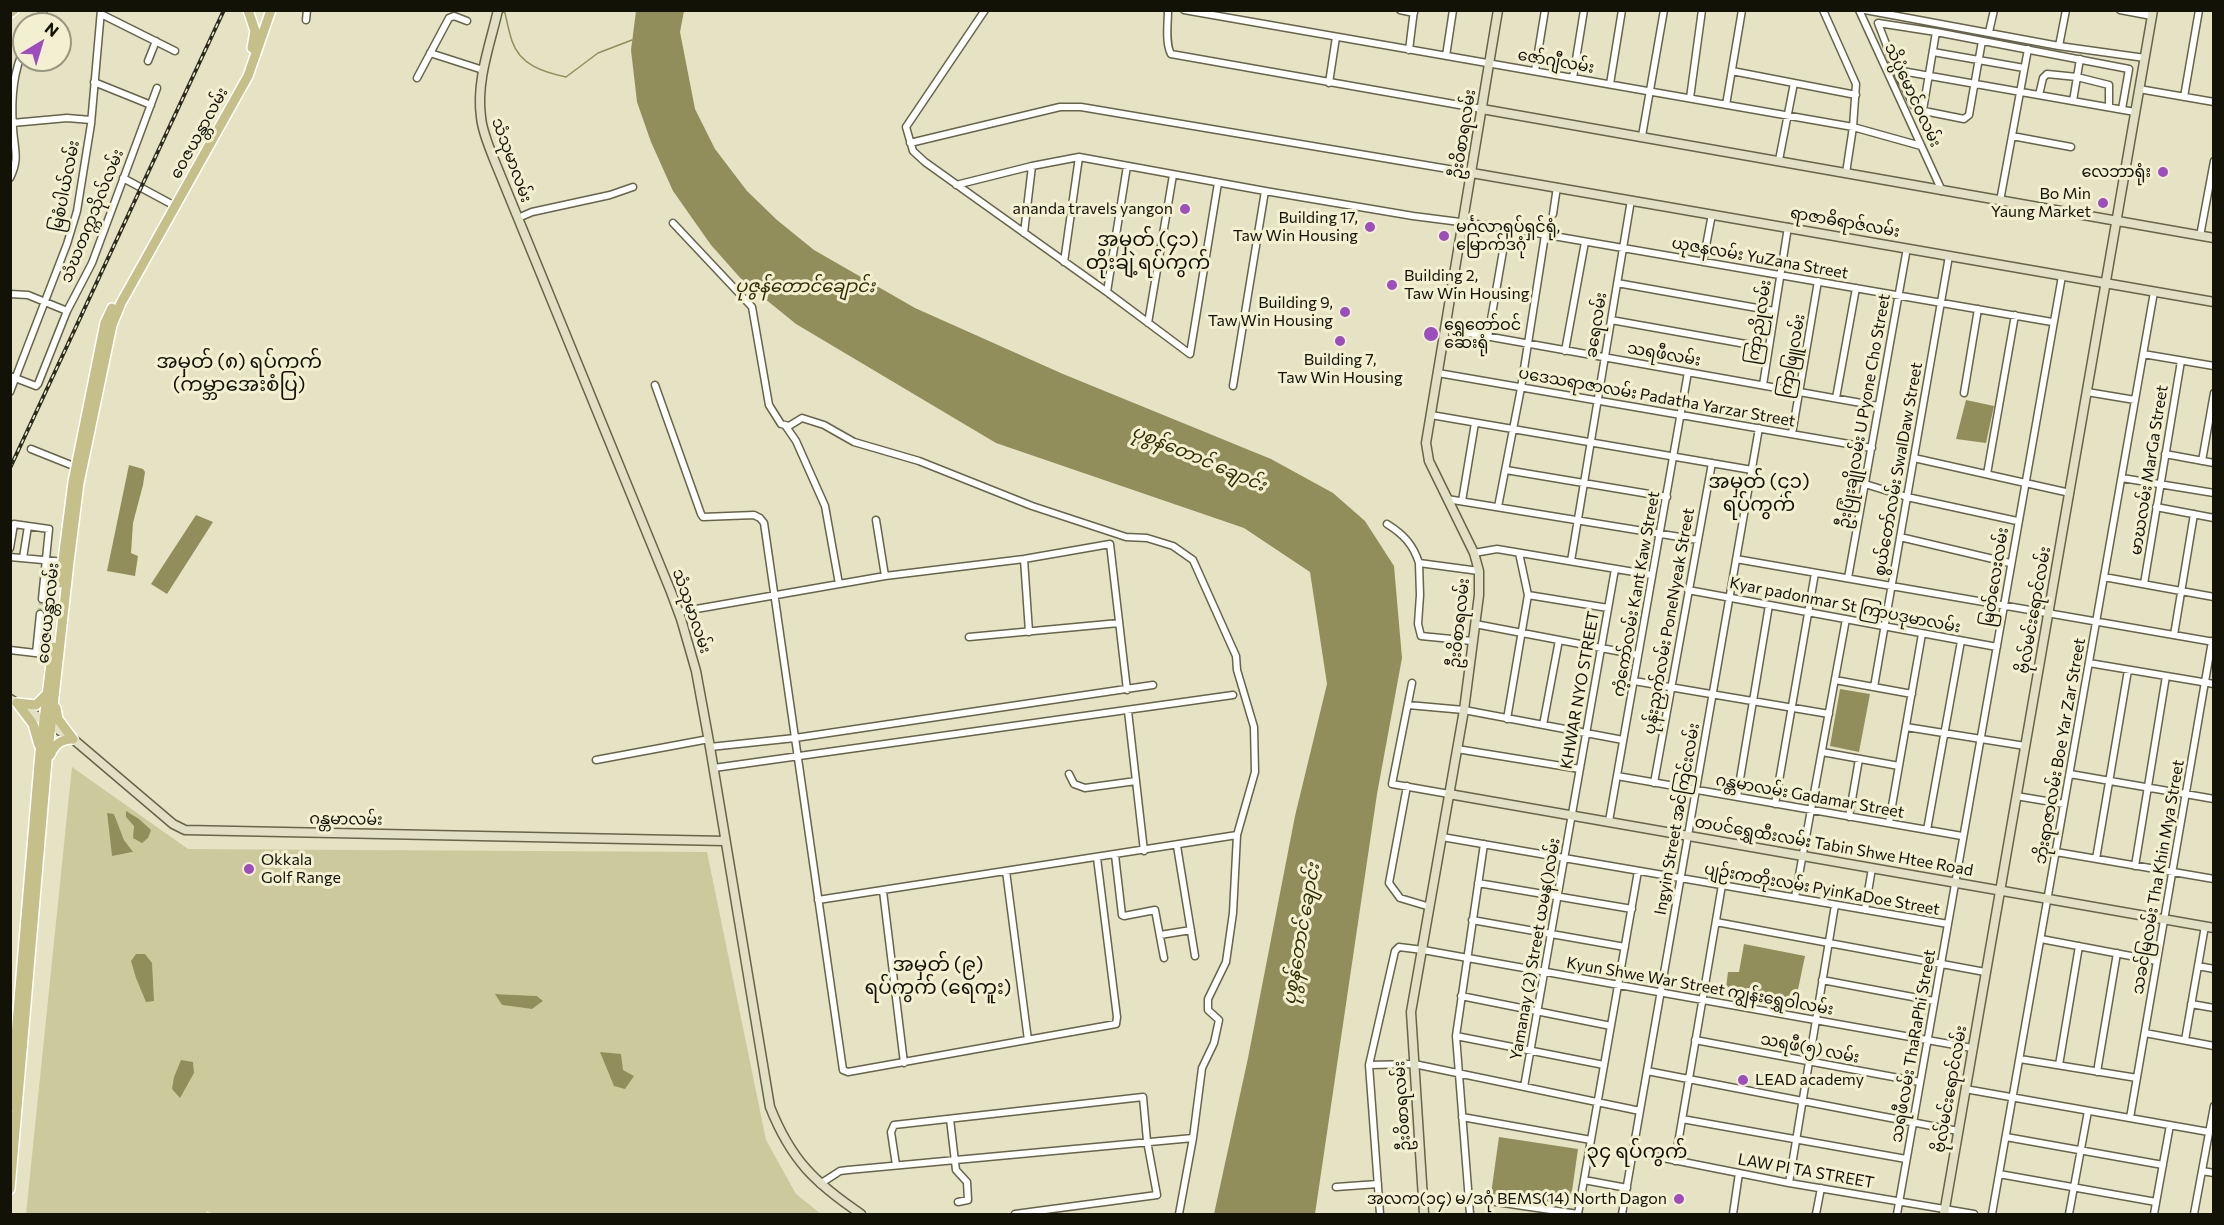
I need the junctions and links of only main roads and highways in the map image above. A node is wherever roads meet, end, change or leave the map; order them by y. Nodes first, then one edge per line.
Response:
1 (248, 10) edge
2 (271, 10) edge
3 (246, 75) junction
4 (173, 205) junction
5 (66, 562) junction
6 (51, 695) junction
7 (14, 701) edge
8 (44, 757) junction
9 (10, 1106) edge
10 (10, 1189) edge

1 - 3 main road
2 - 3 main road
3 - 4 main road, ဝေဇယန္တာလမ်း
4 - 5 main road, ဝေဇယန္တာလမ်း
4 - 5 main road, ဝေဇယန္တာလမ်း
5 - 6 main road, ဝေဇယန္တာလမ်း
5 - 6 main road, ဝေဇယန္တာလမ်း
6 - 7 main road
6 - 8 main road, ဝေဇယန္တာလမ်း
6 - 8 main road
7 - 8 main road
8 - 9 main road, ဝေဇယန္တာလမ်း
8 - 10 main road, ဝေဇယန္တာလမ်း

